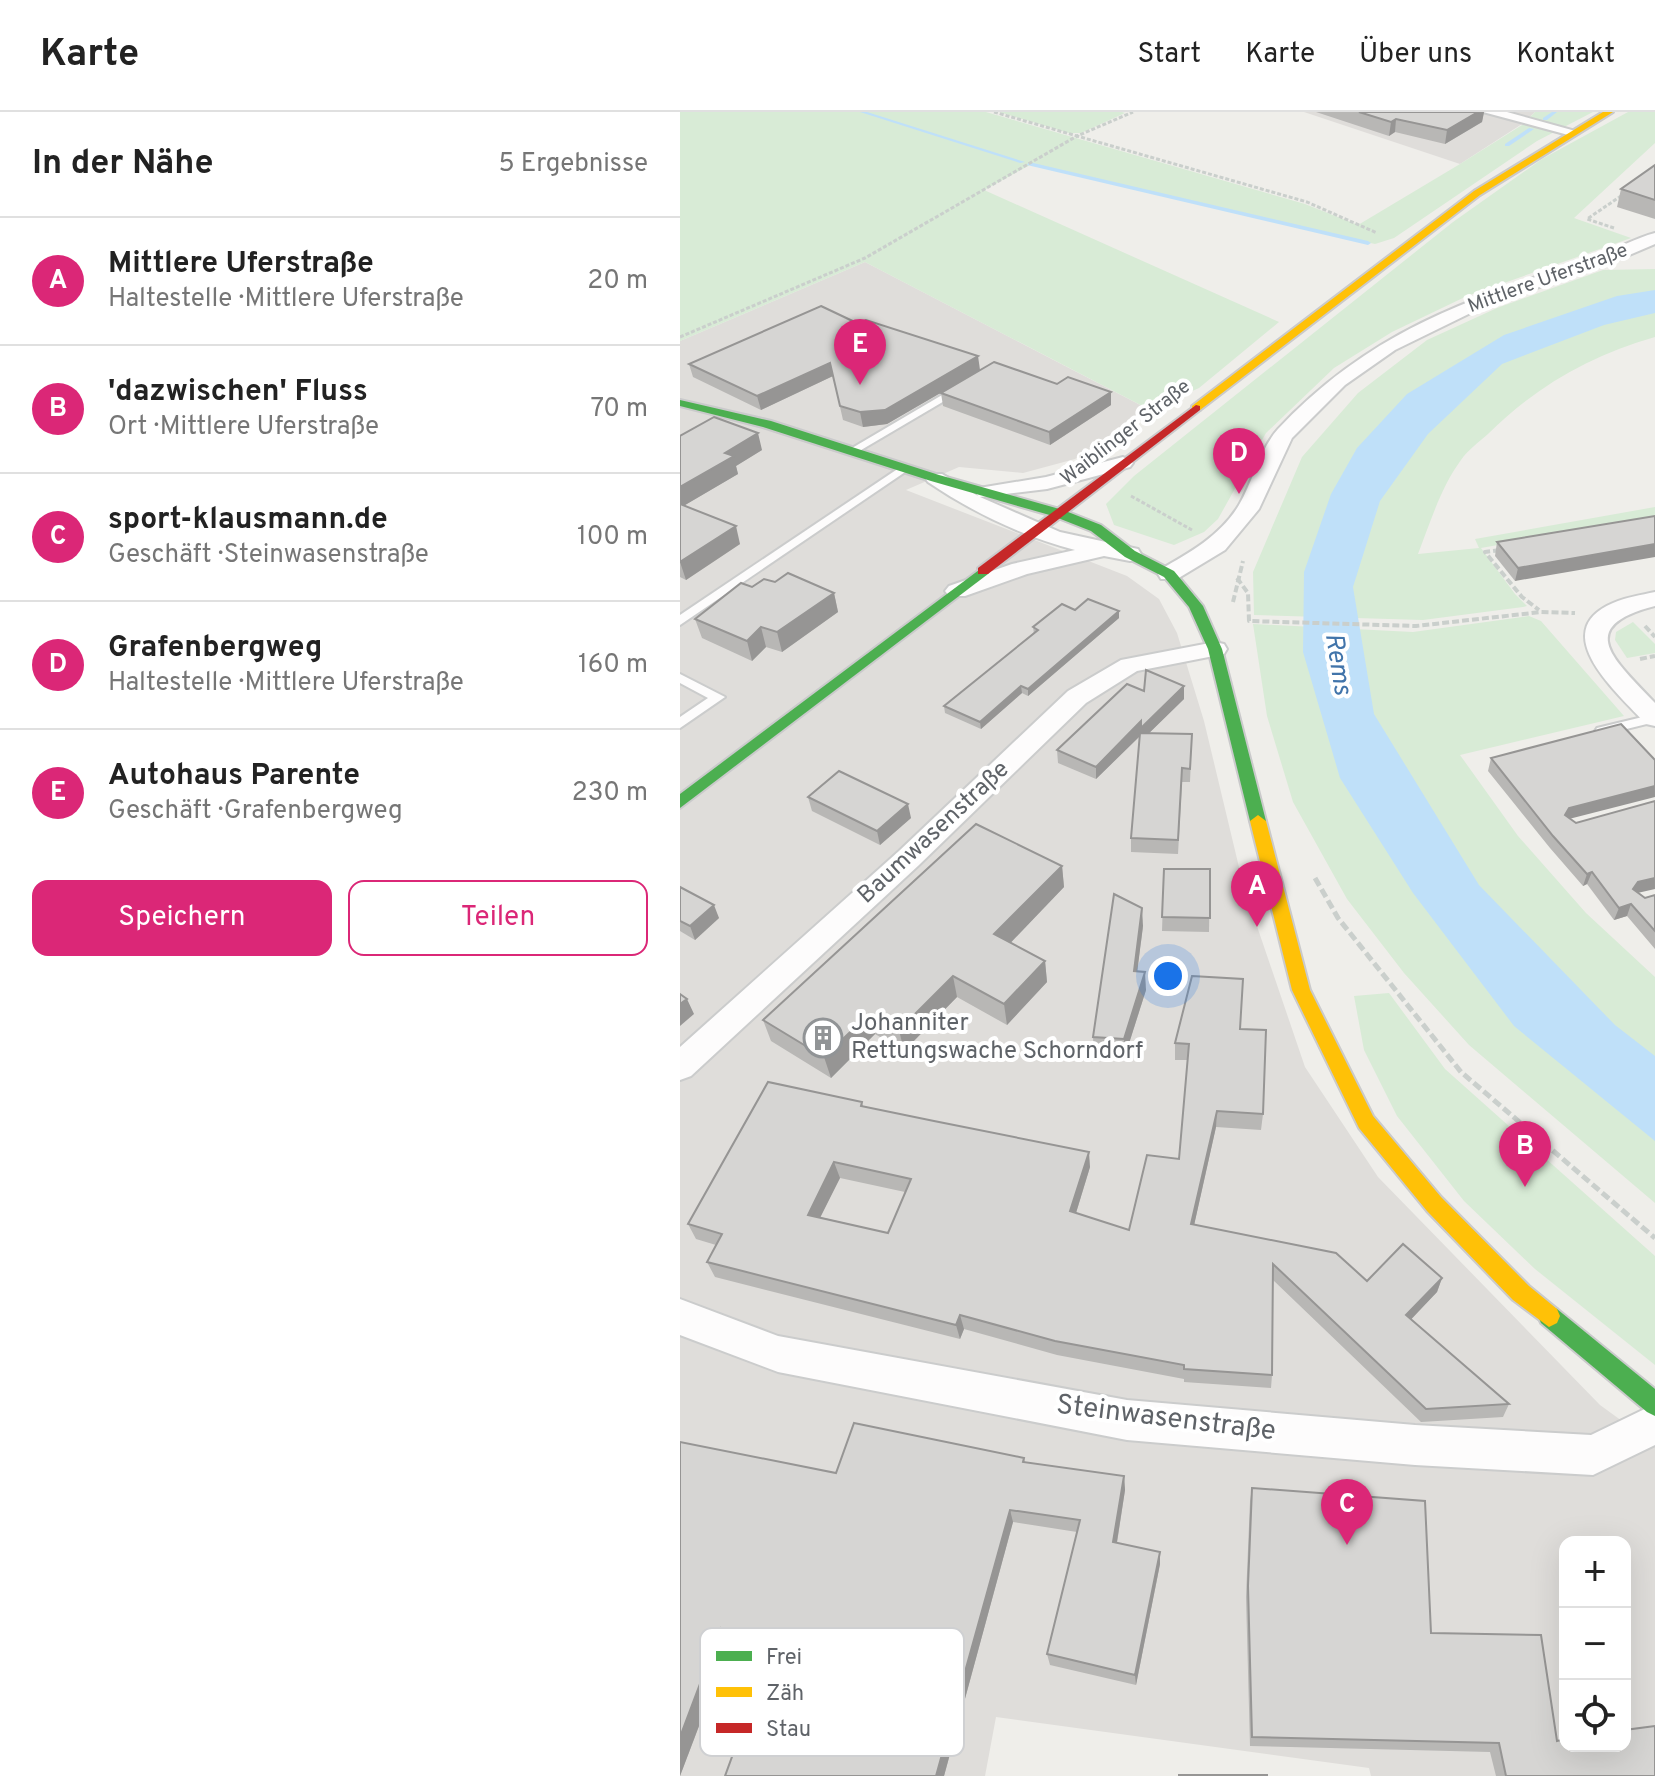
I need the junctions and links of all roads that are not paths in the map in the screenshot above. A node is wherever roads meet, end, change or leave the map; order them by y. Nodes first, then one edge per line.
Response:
1 (1490, 112) edge
2 (1609, 112) edge
3 (1572, 132) junction
4 (1653, 240) edge
5 (971, 382) edge
6 (680, 403) edge
7 (852, 451) junction
8 (1123, 463) junction
9 (906, 468) junction
10 (935, 478) junction
11 (986, 492) junction
12 (1058, 513) junction
13 (1034, 531) junction
14 (1130, 554) junction
15 (1169, 574) junction
16 (955, 591) junction
17 (1655, 599) edge
18 (680, 621) edge
19 (1215, 649) junction
20 (680, 678) edge
21 (1655, 718) edge
22 (680, 724) edge
23 (1582, 736) edge
24 (680, 802) edge
25 (680, 1067) edge
26 (680, 1317) edge
27 (1655, 1404) edge
28 (1655, 1424) edge

1 - 3 street
2 - 3 main road, Waiblinger Straße
3 - 8 main road, Waiblinger Straße
4 - 15 street, Mittlere Uferstraße
5 - 7 lane
6 - 7 main road
7 - 9 main road
8 - 11 street
8 - 12 main road, Waiblinger Straße
9 - 10 main road
9 - 18 lane
10 - 11 main road
10 - 13 street
11 - 12 main road
12 - 13 main road, Waiblinger Straße
12 - 14 main road
13 - 14 street
13 - 16 main road, Waiblinger Straße
14 - 15 main road
14 - 16 street
15 - 19 main road
16 - 24 main road, Waiblinger Straße
17 - 21 street
19 - 25 street, Baumwasenstraße
19 - 27 main road
20 - 22 lane
21 - 23 lane
26 - 28 street, Steinwasenstraße

